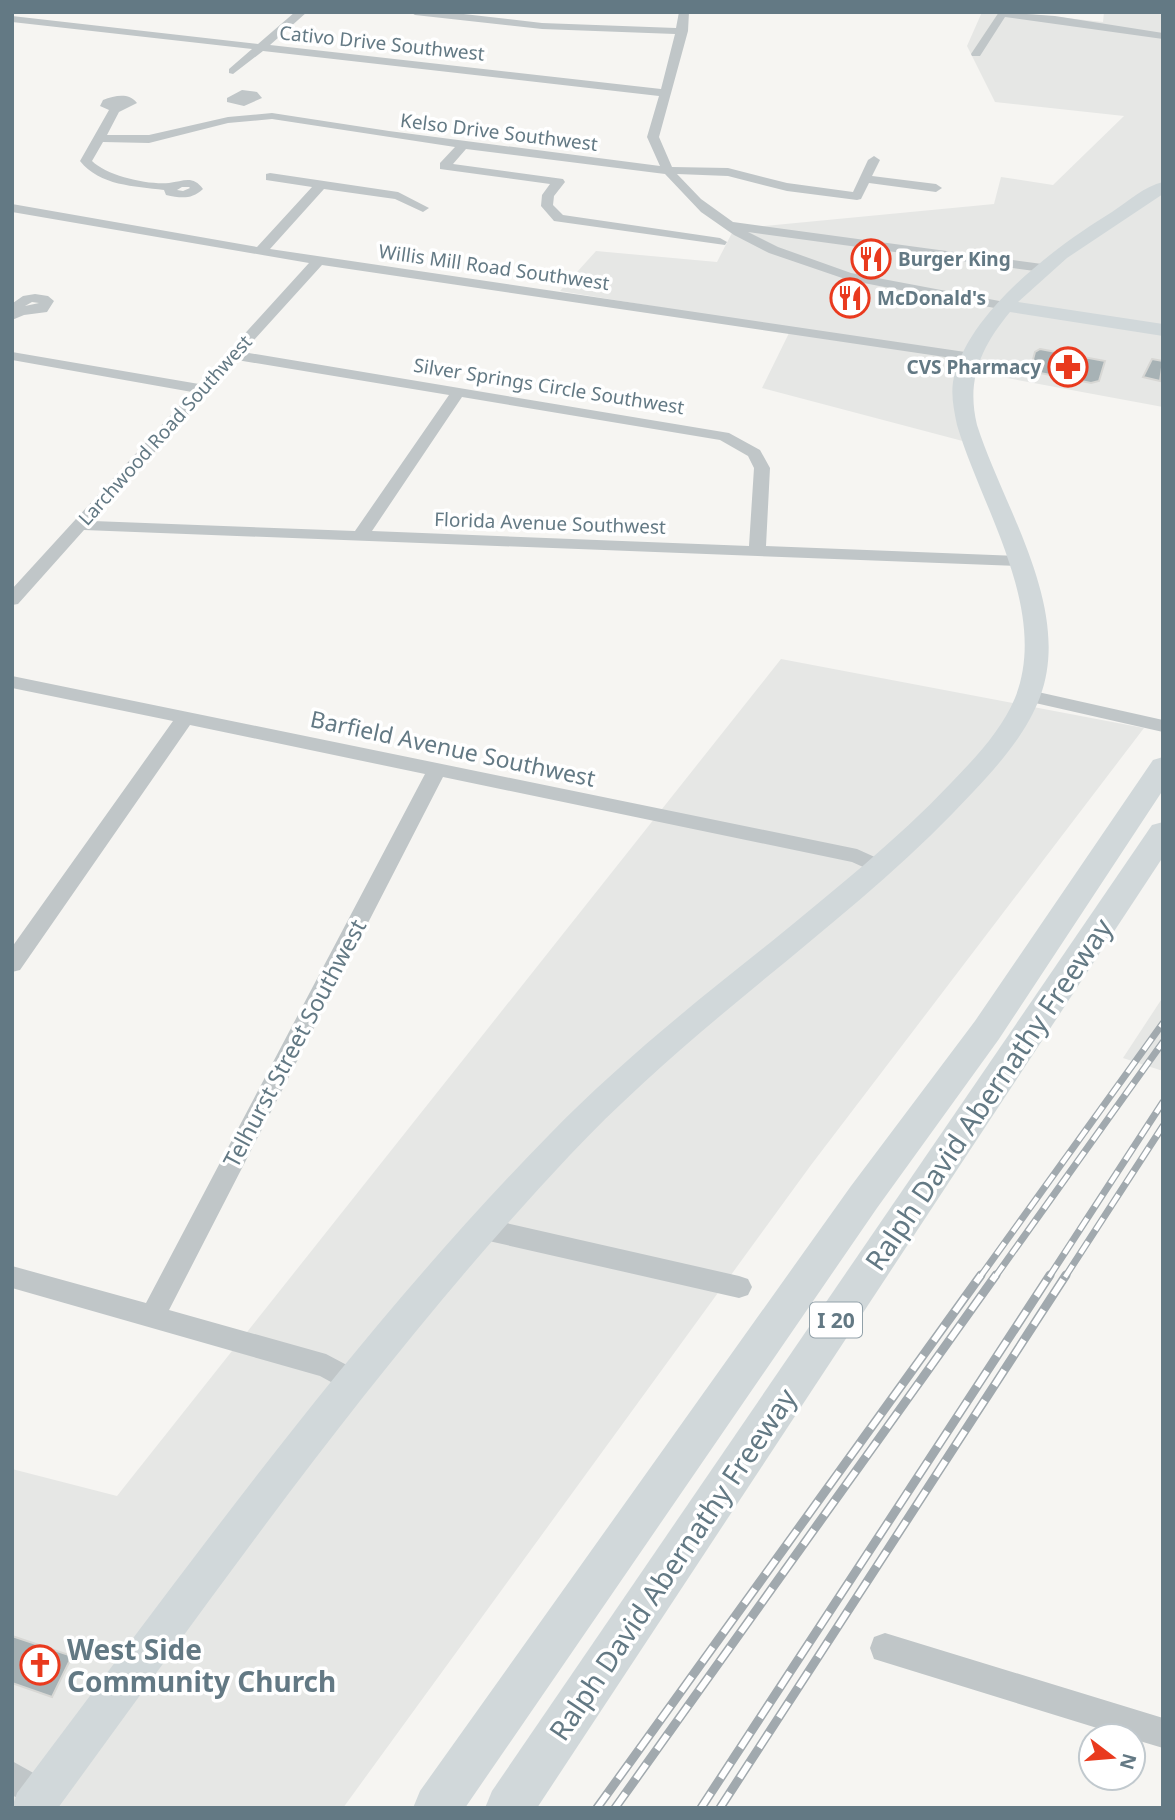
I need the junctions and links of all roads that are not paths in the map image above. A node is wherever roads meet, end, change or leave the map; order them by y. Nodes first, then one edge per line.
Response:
1 (302, 12) edge
2 (415, 12) edge
3 (684, 12) edge
4 (12, 19) edge
5 (683, 31) junction
6 (1163, 36) edge
7 (260, 48) junction
8 (976, 54) dead end
9 (233, 71) dead end
10 (664, 93) junction
11 (244, 103) dead end
12 (115, 109) dead end
13 (246, 117) junction
14 (97, 138) junction
15 (463, 145) junction
16 (874, 160) dead end
17 (706, 169) junction
18 (670, 171) junction
19 (270, 177) dead end
20 (754, 178) junction
21 (865, 179) junction
22 (319, 184) junction
23 (171, 187) dead end
24 (1163, 187) edge
25 (936, 188) dead end
26 (12, 208) edge
27 (423, 208) dead end
28 (725, 225) junction
29 (720, 242) dead end
30 (260, 252) junction
31 (318, 261) junction
32 (1040, 271) junction
33 (1005, 306) junction
34 (1073, 317) junction
35 (1163, 330) edge
36 (233, 355) junction
37 (12, 356) edge
38 (972, 357) junction
39 (203, 389) junction
40 (459, 391) junction
41 (80, 525) junction
42 (360, 536) junction
43 (757, 551) junction
44 (1018, 561) junction
45 (15, 592) edge
46 (12, 682) edge
47 (1029, 696) junction
48 (185, 718) junction
49 (1163, 726) edge
50 (1163, 767) edge
51 (437, 770) junction
52 (1163, 833) edge
53 (881, 868) junction
54 (12, 964) edge
55 (480, 1228) junction
56 (12, 1277) edge
57 (739, 1287) dead end
58 (152, 1317) junction
59 (351, 1381) junction
60 (885, 1648) dead end
61 (1163, 1732) edge
62 (29, 1793) edge
63 (437, 1808) edge
64 (509, 1808) edge

1 - 7 street
2 - 5 street
3 - 5 street
4 - 7 street, Cativo Drive Southwest
5 - 10 street
6 - 8 street
7 - 9 street
7 - 10 street, Cativo Drive Southwest
10 - 18 street
11 - 13 street
12 - 14 street
13 - 14 street, Kelso Drive Southwest
13 - 15 street, Kelso Drive Southwest
14 - 23 street
15 - 18 street, Kelso Drive Southwest
15 - 29 street
16 - 21 street
17 - 18 street, Kelso Drive Southwest
17 - 20 street
17 - 20 street
18 - 28 street
19 - 22 street
20 - 21 street
21 - 25 street
22 - 27 street
22 - 30 street
24 - 32 main road
26 - 30 street, Willis Mill Road Southwest
28 - 32 street
28 - 33 street
30 - 31 street, Willis Mill Road Southwest
31 - 36 street, Larchwood Road Southwest
31 - 38 street, Willis Mill Road Southwest
32 - 33 main road
32 - 34 main road
33 - 34 main road
33 - 38 main road
34 - 35 main road
36 - 39 street, Larchwood Road Southwest
36 - 40 street, Silver Springs Circle Southwest
37 - 39 street
38 - 44 main road
39 - 41 street, Larchwood Road Southwest
40 - 42 street
40 - 43 street, Silver Springs Circle Southwest
41 - 42 street, Florida Avenue Southwest
41 - 45 street, Larchwood Road Southwest
42 - 43 street, Florida Avenue Southwest
43 - 44 street, Florida Avenue Southwest
44 - 47 main road
46 - 48 street, Barfield Avenue Southwest
47 - 49 street
47 - 53 main road
48 - 51 street, Barfield Avenue Southwest
48 - 54 street
50 - 63 highway, Ralph David Abernathy Freeway / I 20
51 - 53 street, Barfield Avenue Southwest
51 - 58 street, Telhurst Street Southwest
52 - 64 highway, Ralph David Abernathy Freeway / I 20
53 - 55 main road
55 - 57 street
55 - 59 main road
56 - 58 street
58 - 59 street
59 - 62 main road
60 - 61 street

